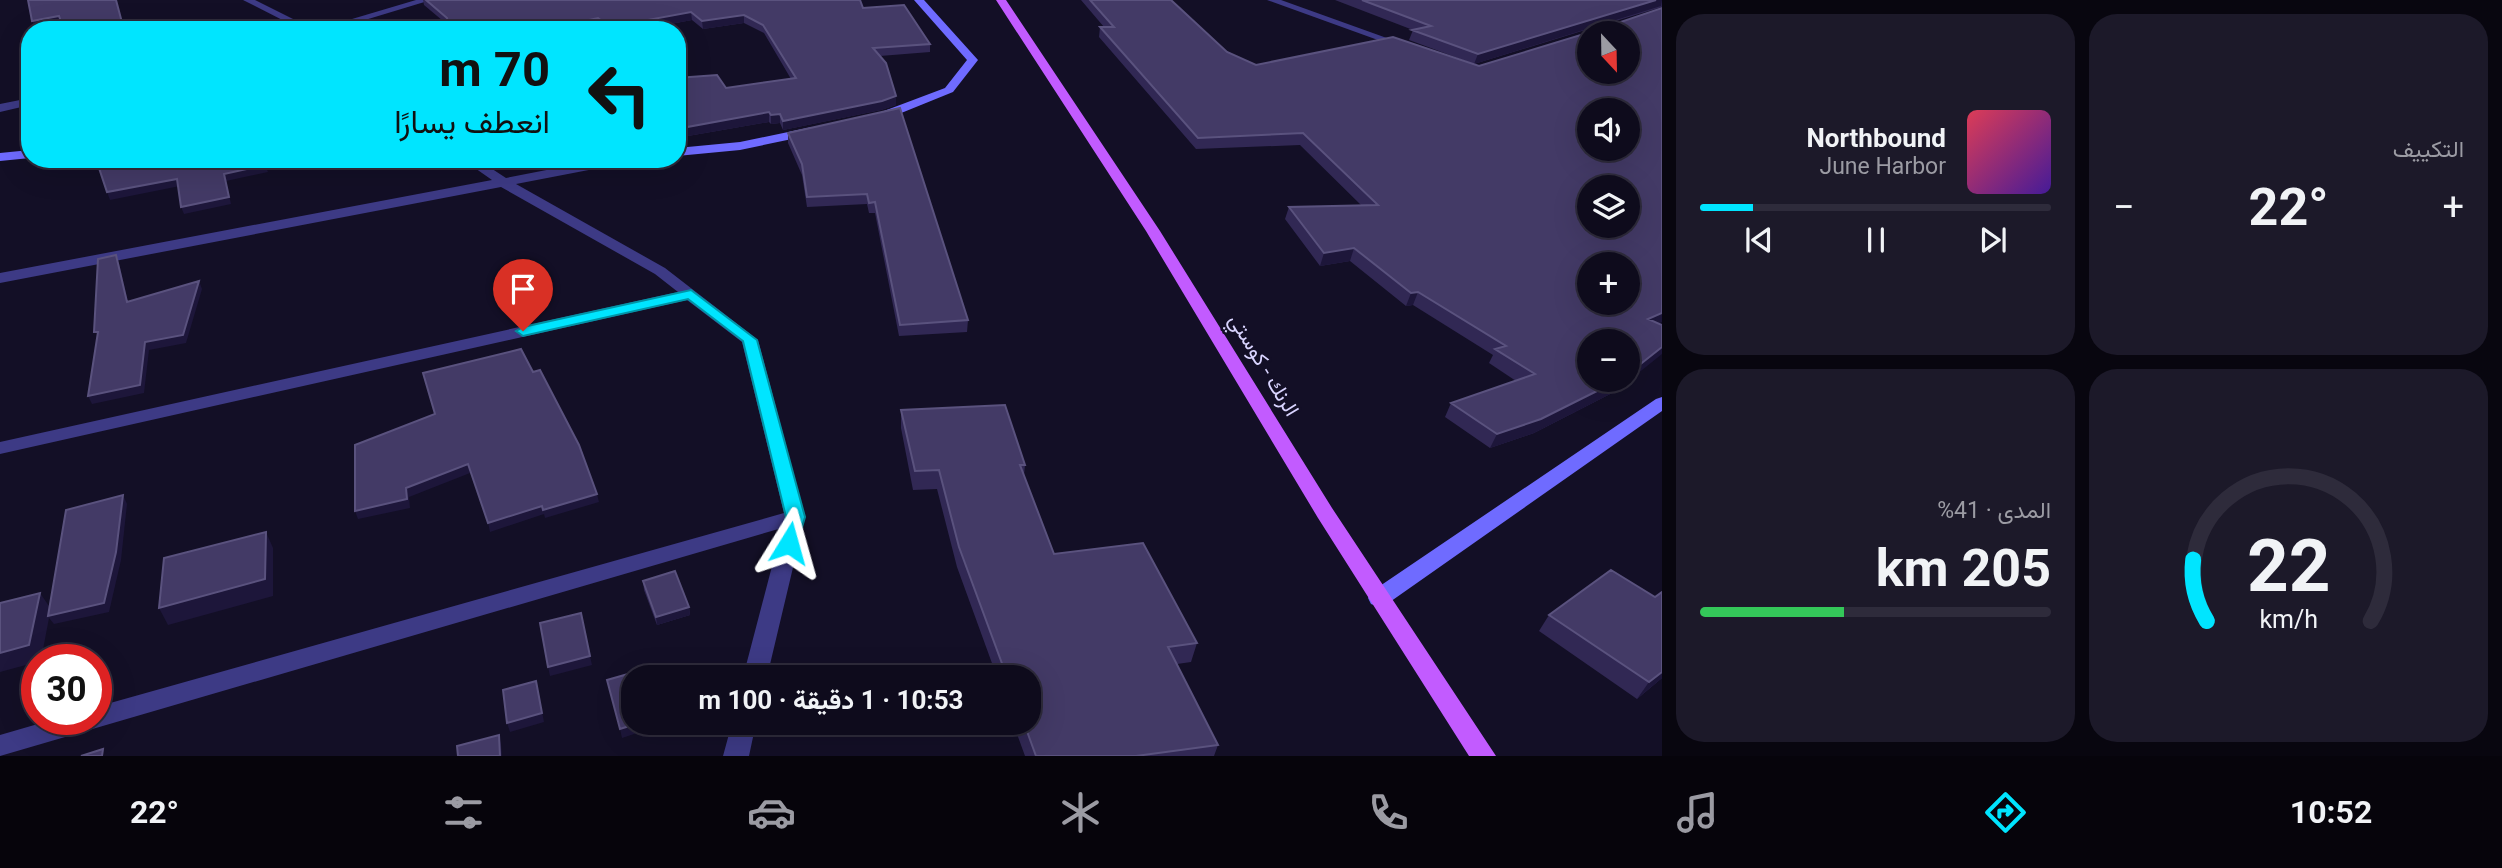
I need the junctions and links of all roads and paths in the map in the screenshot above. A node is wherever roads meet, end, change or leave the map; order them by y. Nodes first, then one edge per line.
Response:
1 (248, 0) edge
2 (426, 0) edge
3 (919, 0) edge
4 (1002, 0) edge
5 (1272, 0) edge
6 (291, 21) edge
7 (352, 21) edge
8 (1411, 49) edge
9 (21, 103) edge
10 (0, 108) edge
11 (872, 118) edge
12 (819, 129) edge
13 (686, 151) edge
14 (21, 154) edge
15 (0, 157) edge
16 (482, 168) edge
17 (577, 168) edge
18 (503, 182) junction
19 (0, 278) edge
20 (691, 294) junction
21 (1662, 403) edge
22 (0, 448) edge
23 (795, 517) junction
24 (1379, 598) junction
25 (758, 665) edge
26 (112, 714) edge
27 (39, 735) edge
28 (741, 735) edge
29 (0, 746) edge
30 (736, 756) edge
31 (1483, 756) edge

1 - 6 street
2 - 7 street
3 - 11 street
4 - 24 main road, الرنك - كوستي
5 - 8 street
9 - 10 street
12 - 13 street
14 - 15 street
16 - 18 street
17 - 18 street
18 - 19 street
18 - 20 street
20 - 22 street
20 - 23 street
21 - 24 street
23 - 25 street
23 - 26 street
24 - 31 main road, الرنك - كوستي
27 - 29 street
28 - 30 street

